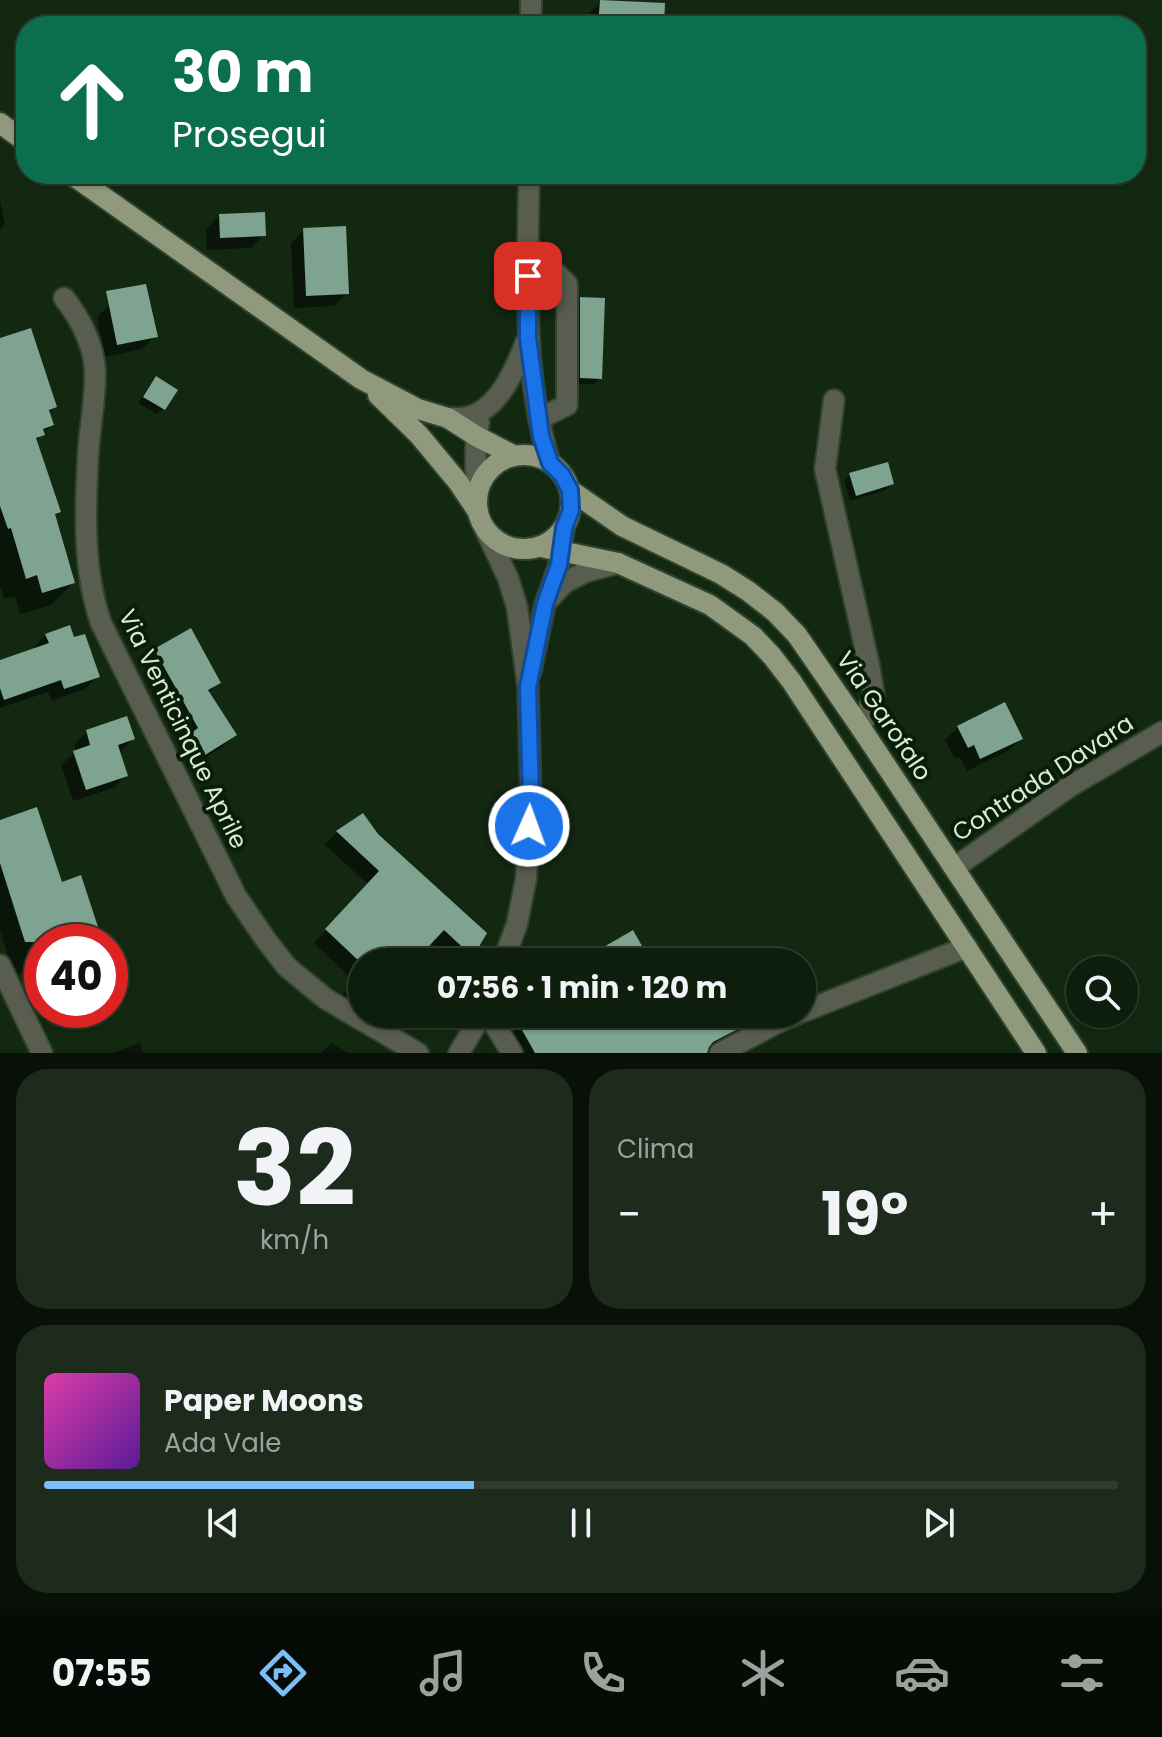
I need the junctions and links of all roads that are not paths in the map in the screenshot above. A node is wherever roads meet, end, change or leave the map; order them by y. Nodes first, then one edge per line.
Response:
1 (85, 184) edge
2 (529, 184) edge
3 (528, 245) junction
4 (64, 298) dead end
5 (528, 338) junction
6 (361, 379) junction
7 (834, 400) dead end
8 (485, 408) junction
9 (448, 418) junction
10 (539, 419) junction
11 (476, 436) junction
12 (515, 456) junction
13 (550, 463) junction
14 (570, 490) junction
15 (480, 511) junction
16 (564, 528) junction
17 (541, 547) junction
18 (562, 550) junction
19 (618, 563) junction
20 (545, 604) junction
21 (528, 687) junction
22 (861, 728) junction
23 (1162, 732) edge
24 (954, 868) junction
25 (967, 947) junction
26 (508, 948) edge
27 (0, 965) edge
28 (816, 1007) edge
29 (476, 1028) edge
30 (495, 1028) edge
31 (768, 1028) edge
32 (42, 1053) edge
33 (418, 1053) edge
34 (459, 1053) edge
35 (512, 1053) edge
36 (720, 1053) edge
37 (1036, 1053) edge
38 (1077, 1053) edge

1 - 6 main road
2 - 3 street
3 - 5 street
3 - 10 street
4 - 33 street, Via Venticinque Aprile
5 - 8 street
5 - 10 street
6 - 9 main road
6 - 15 main road
7 - 22 street
8 - 9 street
8 - 11 street
9 - 11 main road
10 - 13 street
11 - 12 main road
11 - 15 street
12 - 13 main road
12 - 15 main road
13 - 14 main road
14 - 16 main road
14 - 22 main road, Via Garofalo
15 - 17 main road
15 - 21 street
16 - 17 main road
16 - 18 street
17 - 18 main road
18 - 19 main road
18 - 20 street
19 - 20 street
19 - 25 main road
20 - 21 street
21 - 26 street
22 - 24 main road, Via Garofalo
23 - 24 street, Contrada Davara
24 - 38 main road, Via Garofalo
25 - 28 street
25 - 37 main road
27 - 32 street
29 - 34 street
30 - 35 street
31 - 36 street

